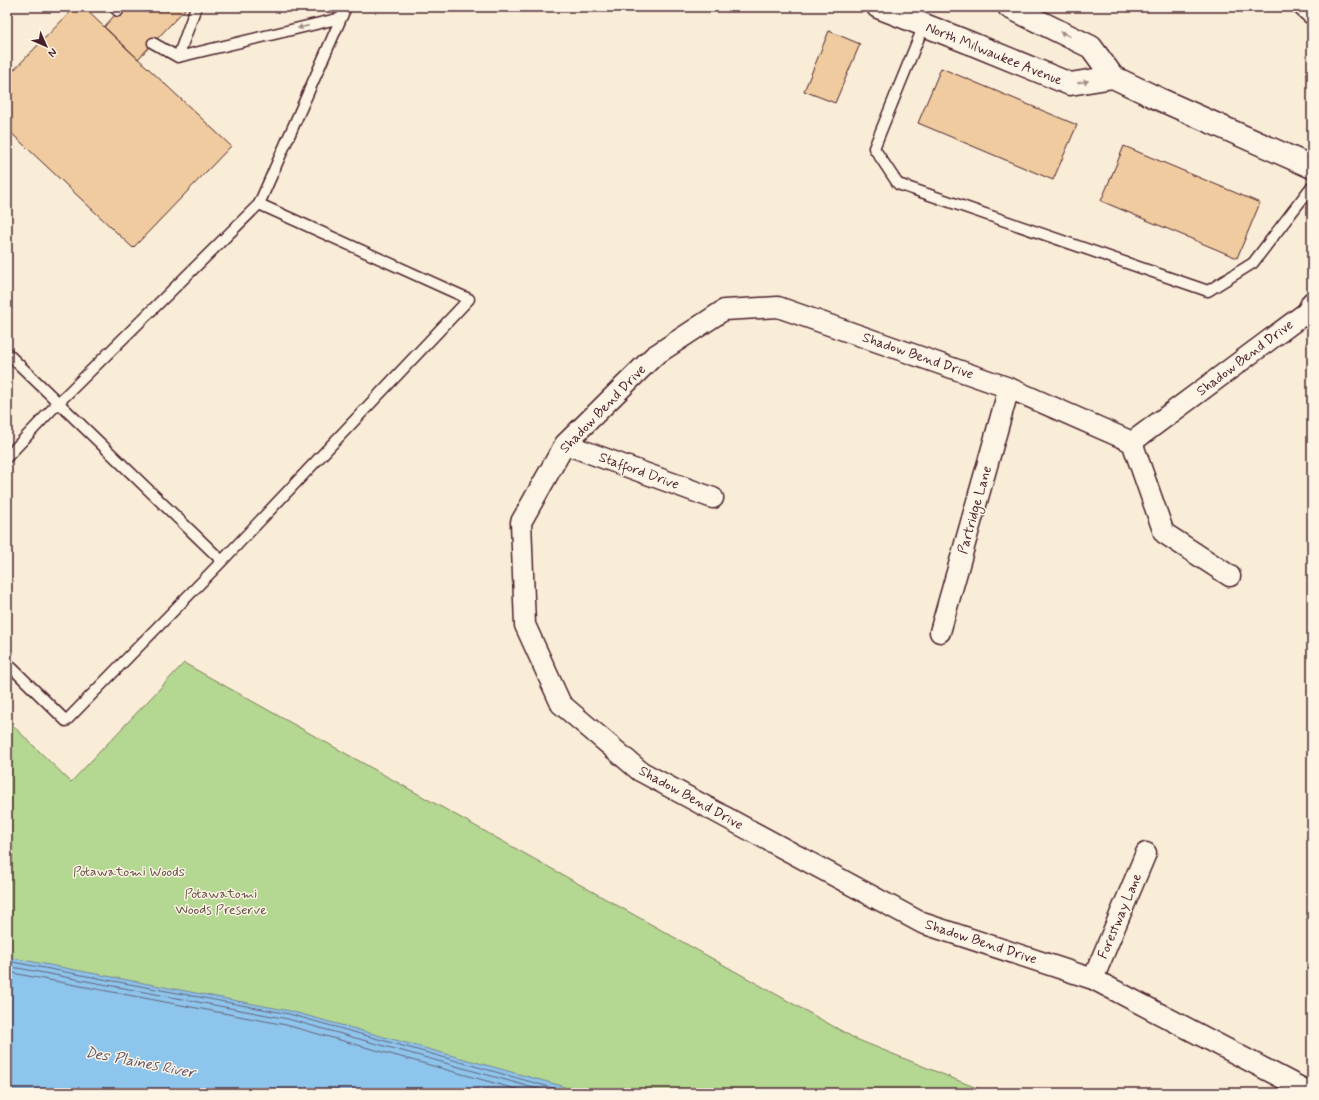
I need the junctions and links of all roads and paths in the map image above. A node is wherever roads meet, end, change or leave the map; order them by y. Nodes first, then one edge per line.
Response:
1 (196, 7) edge
2 (346, 7) edge
3 (878, 7) edge
4 (1009, 7) edge
5 (1304, 7) edge
6 (1312, 14) edge
7 (341, 18) junction
8 (924, 25) junction
9 (153, 42) dead end
10 (178, 56) junction
11 (1113, 77) junction
12 (1312, 167) edge
13 (1312, 186) edge
14 (259, 204) junction
15 (1312, 302) edge
16 (7, 353) edge
17 (1009, 388) junction
18 (58, 403) junction
19 (1132, 442) junction
20 (565, 444) junction
21 (7, 457) edge
22 (714, 498) dead end
23 (222, 561) junction
24 (1230, 576) dead end
25 (940, 632) dead end
26 (7, 663) edge
27 (1146, 853) dead end
28 (1094, 979) junction
29 (1311, 1093) edge

1 - 10 lane
2 - 7 lane
3 - 8 main road, North Milwaukee Avenue
11 -> 4 main road
5 - 6 street
7 -> 10 lane
7 - 14 lane
8 -> 11 main road, North Milwaukee Avenue
8 - 13 lane
9 - 10 lane
11 - 12 main road
14 - 18 lane
14 - 23 lane
15 - 19 street, Shadow Bend Drive
16 - 18 lane
17 - 19 street, Shadow Bend Drive
17 - 20 street, Shadow Bend Drive
17 - 25 street, Partridge Lane
18 - 21 lane
18 - 23 lane
19 - 24 street
20 - 22 street, Stafford Drive
20 - 28 street, Shadow Bend Drive
23 - 26 lane
27 - 28 street, Forestway Lane
28 - 29 street, Shadow Bend Drive

